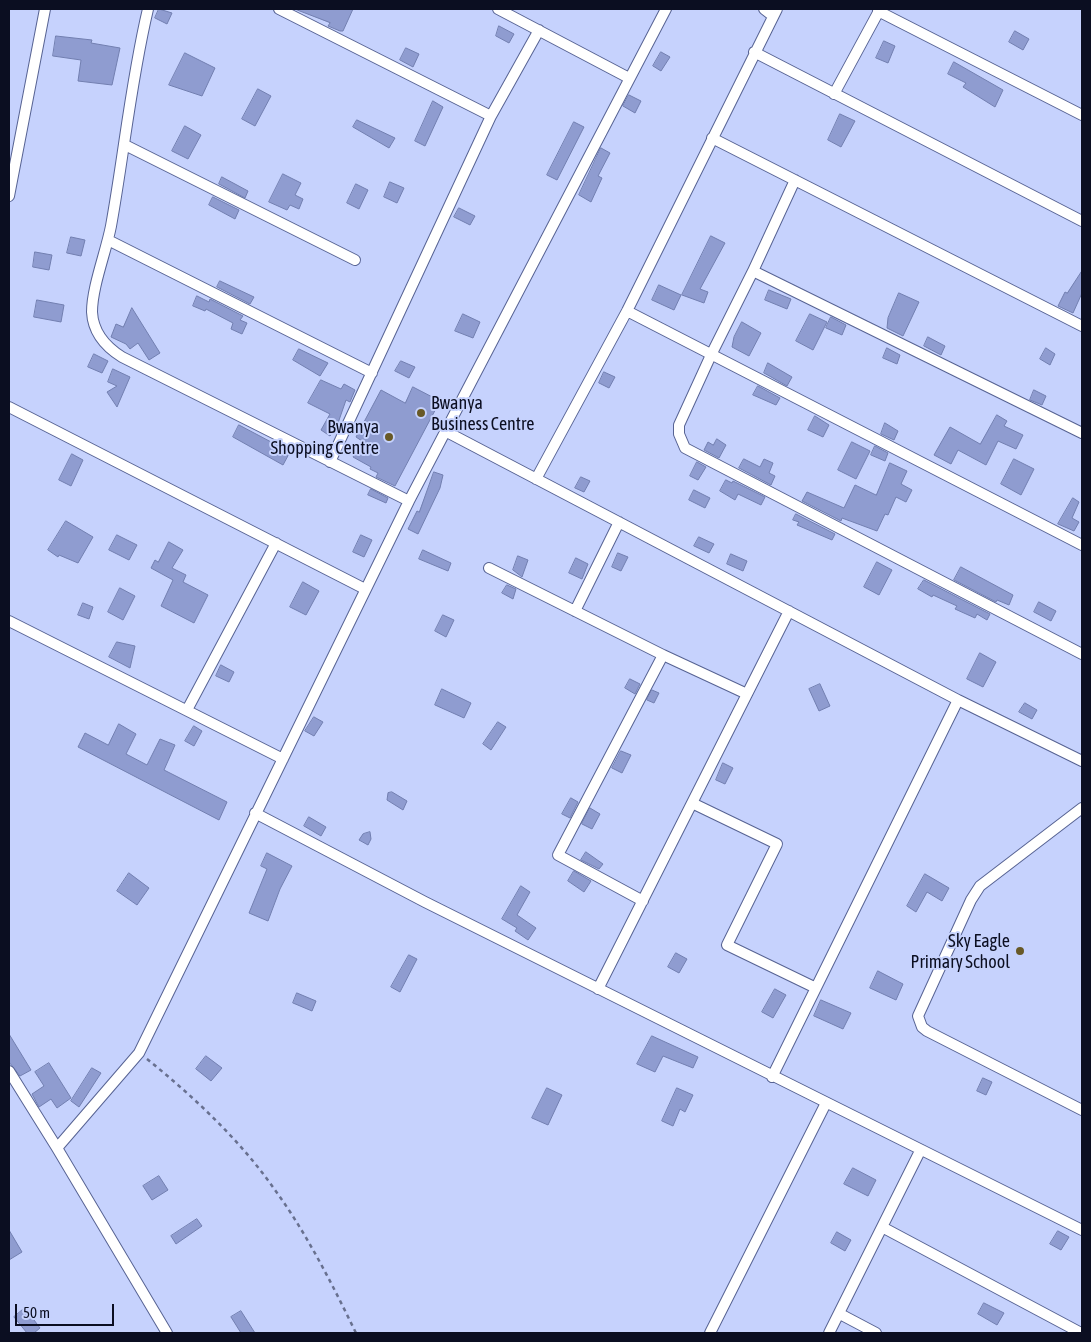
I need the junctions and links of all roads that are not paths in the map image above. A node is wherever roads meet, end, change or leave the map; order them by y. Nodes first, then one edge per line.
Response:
1 (45, 9) edge
2 (148, 9) edge
3 (279, 9) edge
4 (498, 9) edge
5 (666, 9) edge
6 (764, 9) edge
7 (879, 10) edge
8 (775, 12) edge
9 (539, 30) junction
10 (754, 52) junction
11 (629, 78) junction
12 (834, 94) junction
13 (1082, 115) edge
14 (491, 116) junction
15 (712, 138) junction
16 (125, 144) junction
17 (795, 180) junction
18 (9, 196) edge
19 (1082, 221) edge
20 (108, 240) junction
21 (355, 260) dead end
22 (753, 271) junction
23 (627, 312) junction
24 (1082, 326) edge
25 (711, 355) junction
26 (372, 373) junction
27 (9, 407) edge
28 (445, 431) junction
29 (1082, 433) edge
30 (330, 462) junction
31 (536, 478) junction
32 (409, 500) junction
33 (619, 522) junction
34 (276, 543) junction
35 (1082, 545) edge
36 (489, 568) dead end
37 (366, 589) junction
38 (575, 611) junction
39 (789, 611) junction
40 (9, 621) edge
41 (1082, 654) edge
42 (663, 655) junction
43 (747, 694) junction
44 (958, 700) junction
45 (187, 710) junction
46 (283, 759) junction
47 (1082, 761) edge
48 (692, 803) junction
49 (1082, 808) edge
50 (255, 813) junction
51 (643, 901) junction
52 (816, 988) junction
53 (598, 989) junction
54 (9, 1071) edge
55 (772, 1077) junction
56 (826, 1103) junction
57 (1082, 1110) edge
58 (57, 1148) junction
59 (920, 1151) junction
60 (882, 1227) junction
61 (1082, 1230) edge
62 (840, 1314) junction
63 (167, 1333) edge
64 (710, 1333) edge
65 (829, 1333) edge
66 (876, 1333) edge
67 (1081, 1333) edge

1 - 18 street
2 - 16 street
3 - 14 street
4 - 9 street
5 - 11 street
6 - 8 street
7 - 12 street
7 - 13 street
8 - 10 street
9 - 11 street
9 - 14 street
10 - 12 street
10 - 15 street
11 - 28 street
12 - 19 street
14 - 26 street
15 - 17 street
15 - 23 street
16 - 20 street
16 - 21 street
17 - 22 street
17 - 24 street
20 - 26 street
20 - 30 street
22 - 25 street
22 - 29 street
23 - 25 street
23 - 31 street
25 - 35 street
25 - 41 street
26 - 30 street
27 - 34 street
28 - 31 street
28 - 32 street
30 - 32 street
31 - 33 street
32 - 37 street
33 - 38 street
33 - 39 street
34 - 37 street
34 - 45 street
36 - 38 street
37 - 46 street
38 - 42 street
39 - 43 street
39 - 44 street
40 - 45 street
42 - 43 street
42 - 51 street
43 - 48 street
44 - 47 street
44 - 52 street
45 - 46 street
46 - 50 street
48 - 51 street
48 - 52 street
49 - 57 street
50 - 53 street
50 - 58 street
51 - 53 street
52 - 55 street
53 - 55 street
54 - 58 street
55 - 56 street
56 - 59 street
56 - 64 street
58 - 63 street
59 - 60 street
59 - 61 street
60 - 62 street
60 - 67 street
62 - 65 street
62 - 66 street

